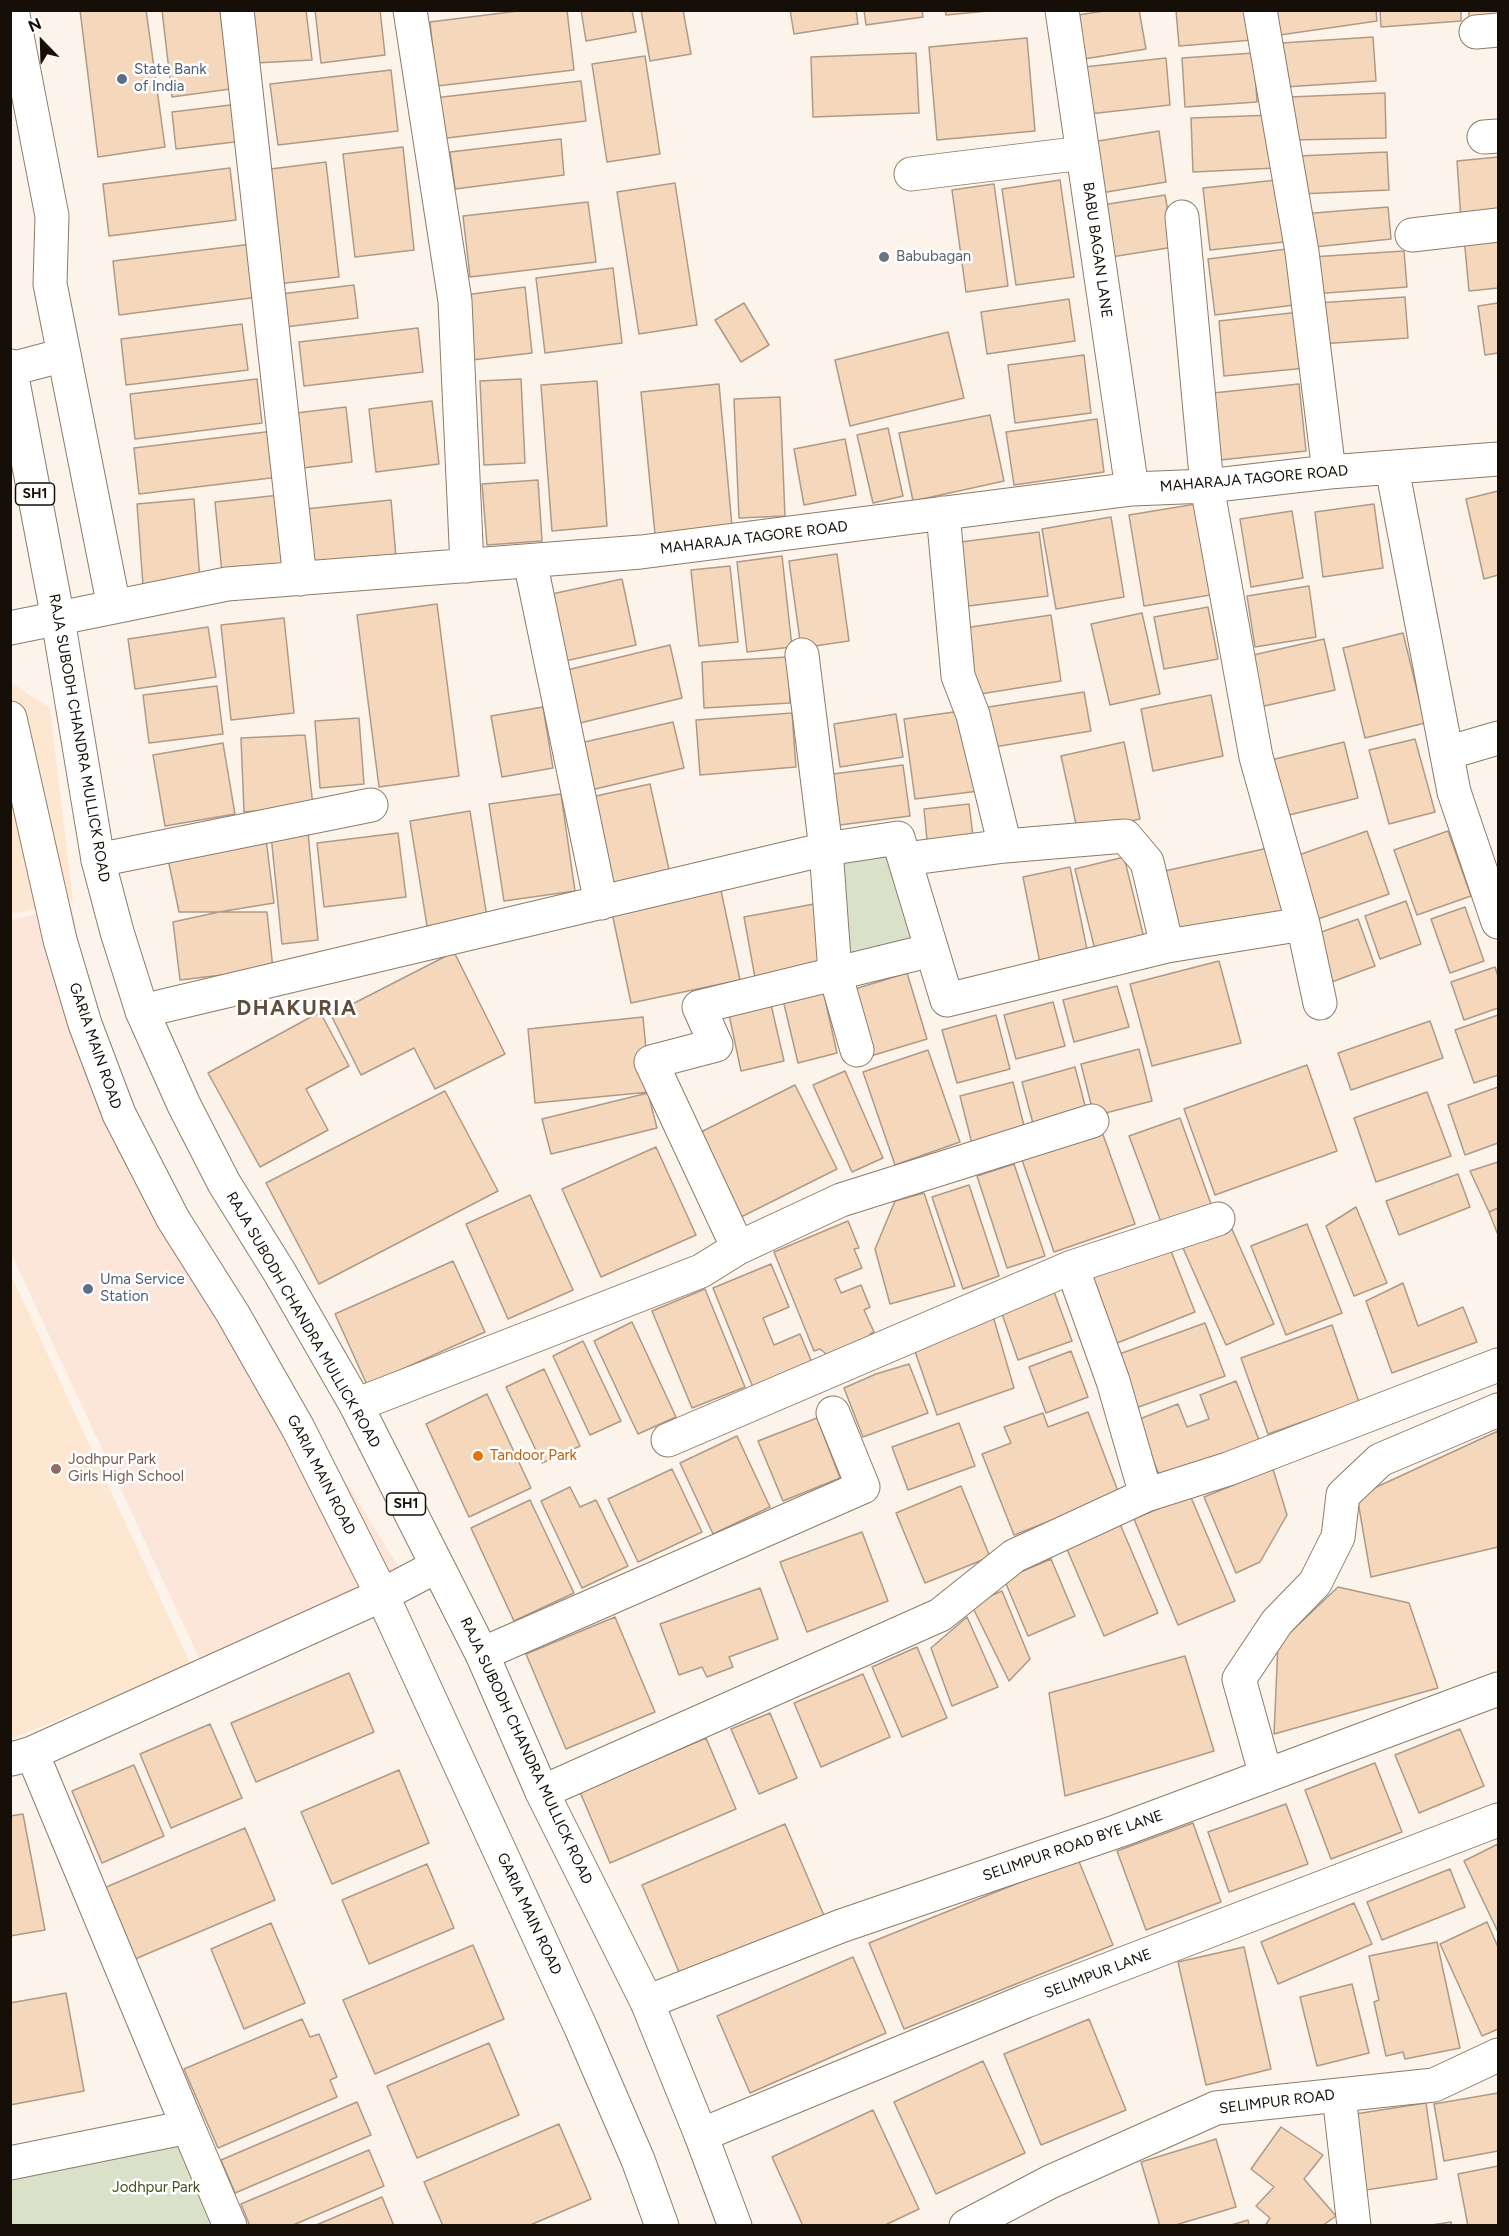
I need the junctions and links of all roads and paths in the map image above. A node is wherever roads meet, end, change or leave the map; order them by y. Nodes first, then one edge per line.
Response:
1 (12, 10) edge
2 (237, 10) edge
3 (410, 10) edge
4 (1062, 10) edge
5 (1260, 10) edge
6 (1083, 153) junction
7 (911, 174) dead end
8 (1182, 217) dead end
9 (1498, 225) edge
10 (1412, 235) dead end
11 (64, 355) junction
12 (11, 368) edge
13 (1498, 459) edge
14 (1392, 468) junction
15 (1329, 472) junction
16 (1207, 486) junction
17 (1132, 489) junction
18 (943, 513) junction
19 (530, 561) junction
20 (467, 566) junction
21 (300, 579) junction
22 (114, 607) junction
23 (58, 618) junction
24 (10, 628) edge
25 (802, 654) dead end
26 (10, 718) edge
27 (1498, 738) edge
28 (1447, 753) junction
29 (371, 805) dead end
30 (1005, 846) junction
31 (826, 849) junction
32 (98, 860) junction
33 (905, 860) junction
34 (602, 903) junction
35 (1496, 909) edge
36 (1303, 924) junction
37 (1167, 946) junction
38 (932, 950) junction
39 (835, 973) junction
40 (1320, 1003) dead end
41 (142, 1011) junction
42 (856, 1050) dead end
43 (1092, 1121) dead end
44 (1218, 1219) dead end
45 (738, 1248) junction
46 (1072, 1267) junction
47 (1498, 1365) edge
48 (356, 1405) junction
49 (1498, 1410) edge
50 (833, 1413) dead end
51 (668, 1440) dead end
52 (1146, 1495) junction
53 (437, 1566) junction
54 (382, 1595) junction
55 (482, 1654) junction
56 (1498, 1689) edge
57 (21, 1756) edge
58 (1266, 1776) junction
59 (542, 1792) junction
60 (1498, 1820) edge
61 (647, 2002) junction
62 (1498, 2055) edge
63 (1339, 2095) junction
64 (188, 2127) junction
65 (701, 2135) junction
66 (10, 2163) edge
67 (230, 2226) edge
68 (662, 2226) edge
69 (735, 2226) edge
70 (966, 2226) edge
71 (1354, 2226) edge

1 - 11 street
2 - 21 street
3 - 20 street
4 - 6 street, BABU BAGAN LANE
5 - 15 street
6 - 7 street
6 - 17 street, BABU BAGAN LANE
8 - 16 street
9 - 10 street
11 - 12 street
11 - 22 street
12 - 23 street, RAJA SUBODH CHANDRA MULLICK ROAD / SH1
13 - 14 street, MAHARAJA TAGORE ROAD
14 - 15 street, MAHARAJA TAGORE ROAD
14 - 28 street
15 - 16 street, MAHARAJA TAGORE ROAD
16 - 17 street, MAHARAJA TAGORE ROAD
16 - 36 street
17 - 18 street, MAHARAJA TAGORE ROAD
18 - 19 street, MAHARAJA TAGORE ROAD
18 - 30 street
19 - 20 street, MAHARAJA TAGORE ROAD
19 - 34 street
20 - 21 street, MAHARAJA TAGORE ROAD
21 - 22 street, MAHARAJA TAGORE ROAD
22 - 23 street, MAHARAJA TAGORE ROAD
23 - 24 street, MAHARAJA TAGORE ROAD
23 - 32 street, RAJA SUBODH CHANDRA MULLICK ROAD / SH1
25 - 31 street
26 - 54 street, GARIA MAIN ROAD
27 - 28 street
28 - 35 street
29 - 32 street
30 - 33 street
30 - 37 street
31 - 33 street
31 - 34 street
31 - 39 street
32 - 41 street, RAJA SUBODH CHANDRA MULLICK ROAD / SH1
33 - 38 street
34 - 41 street
36 - 37 street
36 - 40 street
37 - 38 street
38 - 39 street
39 - 42 street
39 - 45 street
41 - 48 street, RAJA SUBODH CHANDRA MULLICK ROAD / SH1
43 - 45 street
44 - 46 street
45 - 48 street
46 - 51 street
46 - 52 street
47 - 52 street
48 - 53 street, RAJA SUBODH CHANDRA MULLICK ROAD / SH1
49 - 58 street
50 - 55 street
52 - 59 street
53 - 54 street
53 - 55 street, RAJA SUBODH CHANDRA MULLICK ROAD / SH1
54 - 57 street
54 - 68 street, GARIA MAIN ROAD
55 - 59 street, RAJA SUBODH CHANDRA MULLICK ROAD / SH1
56 - 58 street, SELIMPUR ROAD BYE LANE
57 - 64 street
58 - 61 street, SELIMPUR ROAD BYE LANE
59 - 61 street, RAJA SUBODH CHANDRA MULLICK ROAD / SH1
60 - 65 street, SELIMPUR LANE
61 - 65 street, RAJA SUBODH CHANDRA MULLICK ROAD / SH1
62 - 63 street, SELIMPUR ROAD
63 - 70 street, SELIMPUR ROAD
63 - 71 street
64 - 66 street
64 - 67 street
65 - 69 street, RAJA SUBODH CHANDRA MULLICK ROAD / SH1

